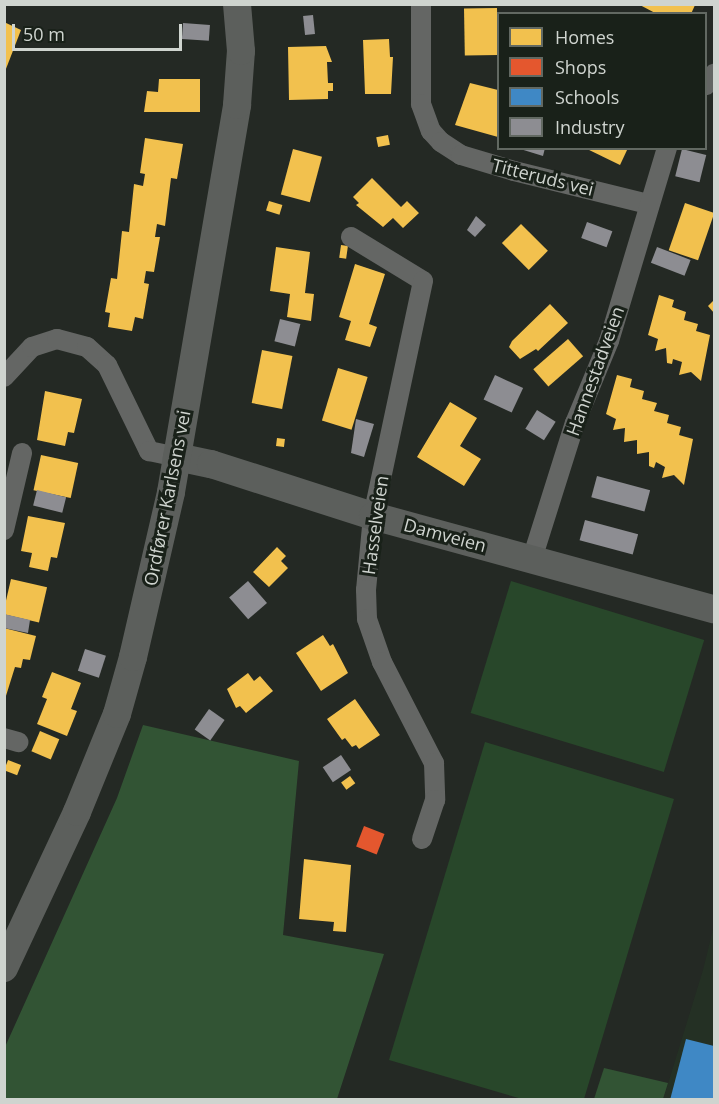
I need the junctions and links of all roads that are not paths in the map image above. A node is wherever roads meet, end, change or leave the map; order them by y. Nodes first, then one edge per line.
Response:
1 (237, 4) edge
2 (421, 4) edge
3 (666, 150) edge
4 (648, 204) junction
5 (351, 237) dead end
6 (4, 377) edge
7 (22, 453) dead end
8 (177, 457) junction
9 (373, 516) junction
10 (4, 530) edge
11 (532, 559) junction
12 (714, 609) edge
13 (422, 839) dead end
14 (4, 968) edge

1 - 8 street, Ordfører Karlsens vei
2 - 4 street, Titteruds vei
3 - 4 street, Hannestadveien
4 - 11 street, Hannestadveien
5 - 9 street, Hasselveien
6 - 8 street
7 - 10 street
8 - 9 street, Damveien
8 - 14 street, Ordfører Karlsens vei
9 - 11 street, Damveien
9 - 13 street, Hasselveien
11 - 12 street, Damveien

